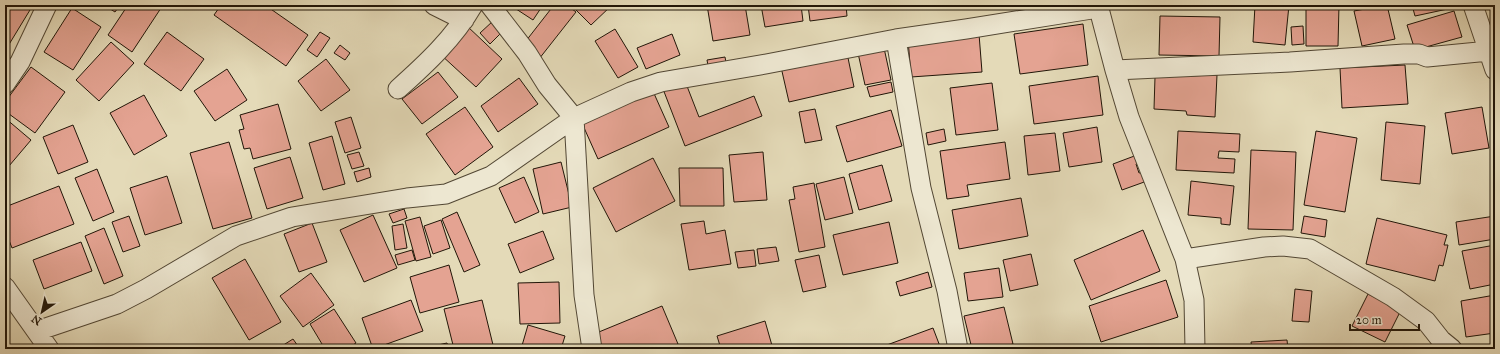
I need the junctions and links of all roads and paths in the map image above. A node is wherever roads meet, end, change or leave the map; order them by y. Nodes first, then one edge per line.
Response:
1 (47, 5) edge
2 (434, 5) edge
3 (490, 5) edge
4 (1473, 5) edge
5 (1098, 6) edge
6 (468, 13) edge
7 (896, 39) junction
8 (1489, 51) junction
9 (1115, 70) junction
10 (1495, 70) edge
11 (5, 84) edge
12 (398, 89) dead end
13 (574, 118) junction
14 (1185, 259) junction
15 (5, 287) edge
16 (37, 331) junction
17 (49, 349) edge
18 (592, 349) edge
19 (958, 349) edge
20 (1195, 349) edge
21 (1452, 349) edge

1 - 11 street
2 - 6 street
3 - 13 street
4 - 8 street
5 - 7 street
5 - 9 street
6 - 12 street
7 - 13 street
7 - 19 street
8 - 9 street
8 - 10 street
9 - 14 street
13 - 16 street
13 - 18 street
14 - 20 street
14 - 21 street
15 - 16 street
16 - 17 street

